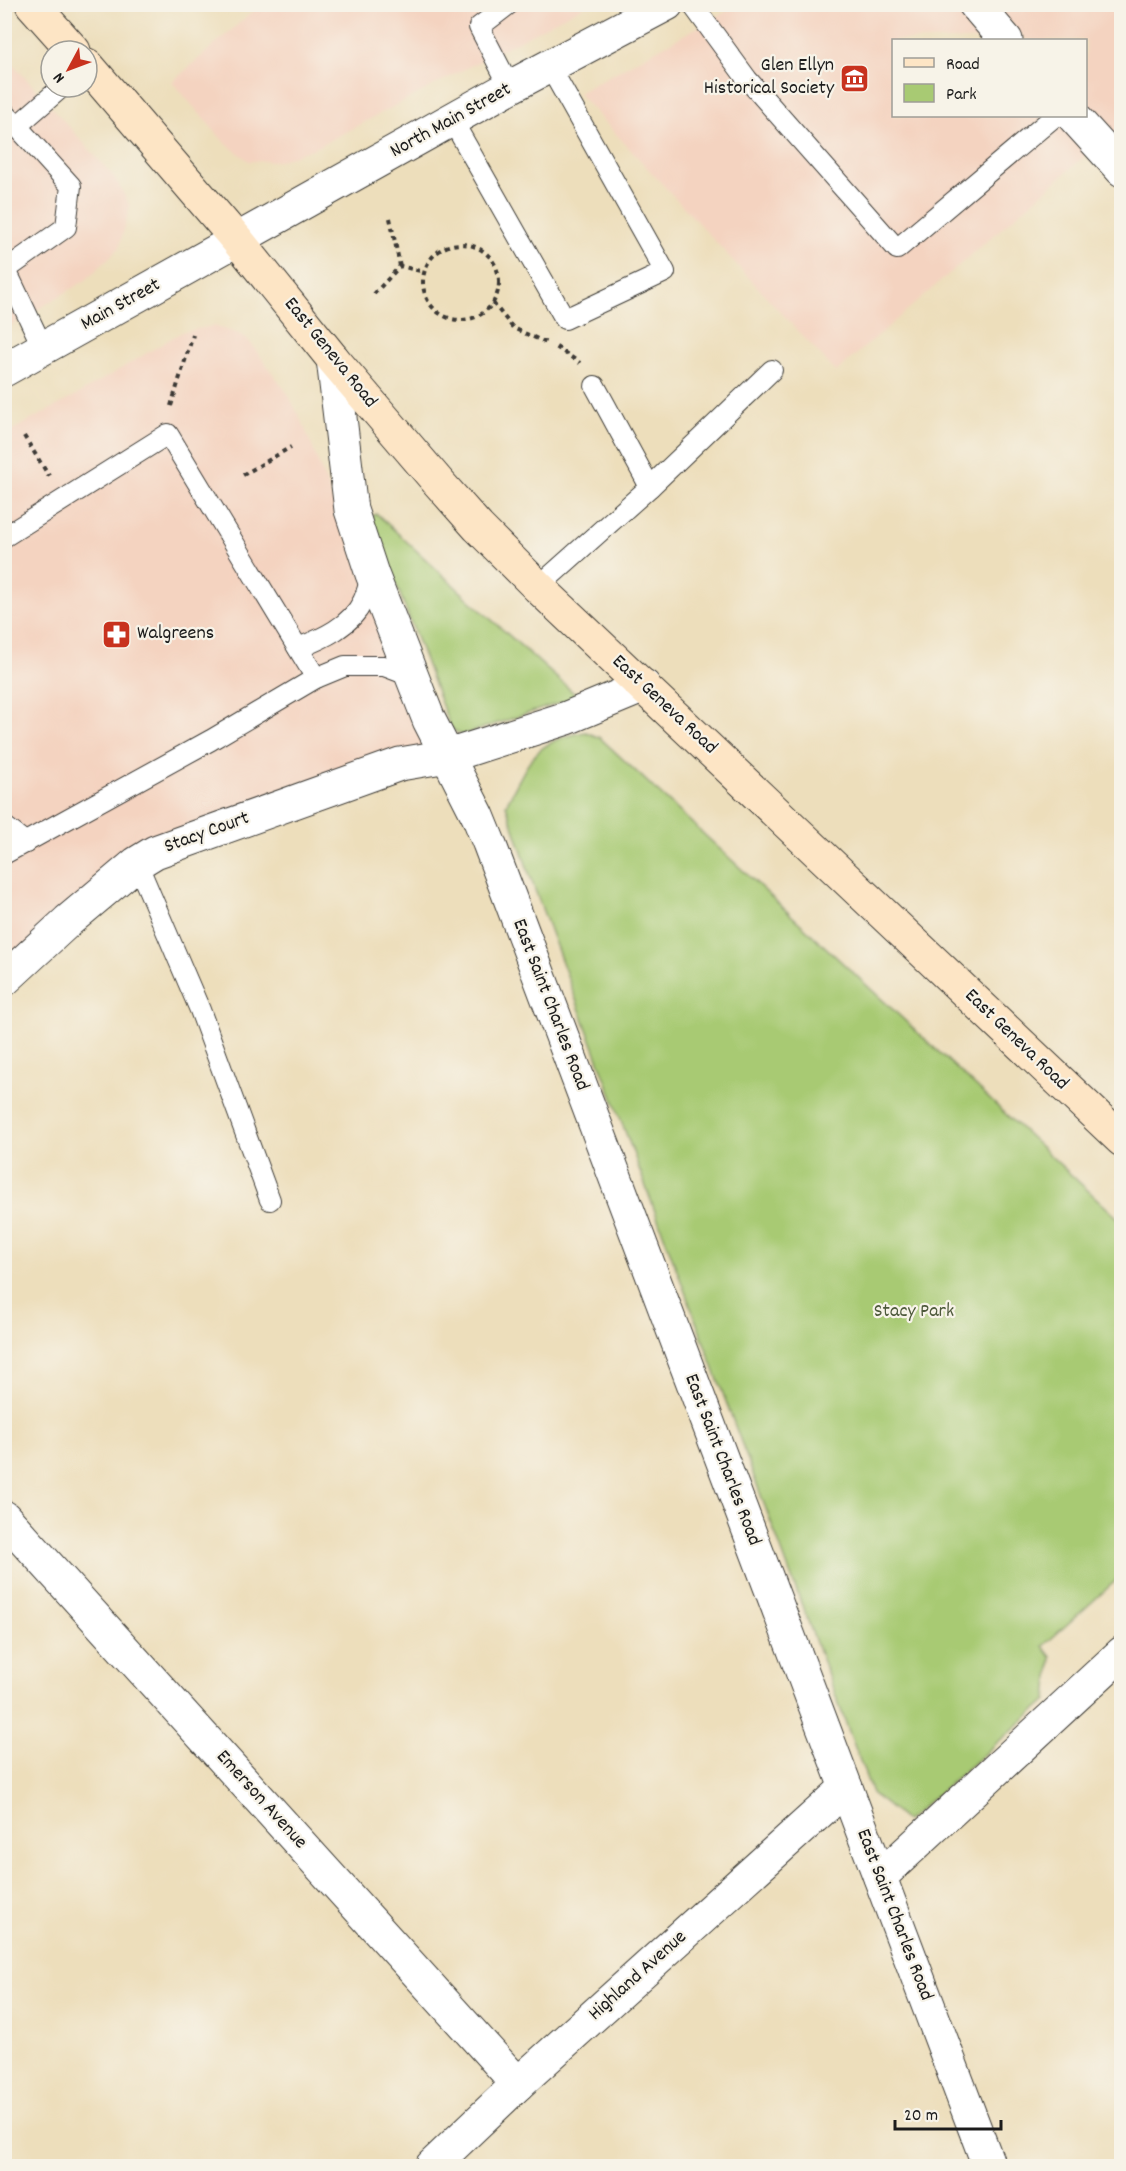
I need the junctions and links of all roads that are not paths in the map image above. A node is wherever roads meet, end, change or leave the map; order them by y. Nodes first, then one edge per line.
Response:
1 (32, 4) edge
2 (509, 4) edge
3 (667, 4) edge
4 (692, 4) edge
5 (975, 4) edge
6 (63, 39) edge
7 (1005, 39) edge
8 (550, 67) junction
9 (99, 79) edge
10 (510, 87) junction
11 (43, 99) edge
12 (1054, 117) edge
13 (1074, 117) edge
14 (11, 119) edge
15 (452, 120) junction
16 (1122, 170) edge
17 (238, 241) junction
18 (5, 270) edge
19 (43, 348) junction
20 (333, 359) junction
21 (4, 370) edge
22 (772, 370) dead end
23 (595, 386) road end
24 (650, 487) junction
25 (4, 537) edge
26 (372, 574) junction
27 (538, 587) junction
28 (298, 648) junction
29 (413, 677) junction
30 (316, 678) junction
31 (644, 686) junction
32 (448, 756) junction
33 (4, 826) edge
34 (26, 843) junction
35 (4, 854) edge
36 (137, 863) junction
37 (4, 980) edge
38 (1122, 1140) edge
39 (270, 1200) dead end
40 (4, 1517) edge
41 (1122, 1653) edge
42 (846, 1788) junction
43 (880, 1877) junction
44 (518, 2084) junction
45 (432, 2166) edge
46 (989, 2166) edge

1 - 6 main road
2 - 10 lane
3 - 8 street, North Main Street
4 - 12 lane
5 - 7 street
8 - 10 street, North Main Street
8 - 15 lane
9 - 17 main road
10 - 15 street, North Main Street
11 - 14 lane
13 - 16 street
14 - 18 lane
15 - 17 street, North Main Street
17 - 19 street, Main Street
17 - 20 main road, East Geneva Road
18 - 19 lane
19 - 21 street, Main Street
20 - 26 street, East Saint Charles Road
20 - 27 main road, East Geneva Road
22 - 24 lane
23 - 24 lane
24 - 27 lane
25 - 28 lane
26 - 28 lane
26 - 29 street, East Saint Charles Road
27 - 31 main road, East Geneva Road
28 - 30 lane
29 - 30 lane
29 - 32 street, East Saint Charles Road
30 - 34 lane
31 - 32 street, Stacy Court
31 - 38 main road, East Geneva Road
32 - 36 street, Stacy Court
32 - 42 street, East Saint Charles Road
33 - 34 lane
34 - 35 lane
36 - 37 street, Stacy Court
36 - 39 lane
40 - 44 street, Emerson Avenue
41 - 43 street
42 - 43 street, East Saint Charles Road
42 - 44 street, Highland Avenue
43 - 46 street, East Saint Charles Road
44 - 45 street, Highland Avenue

